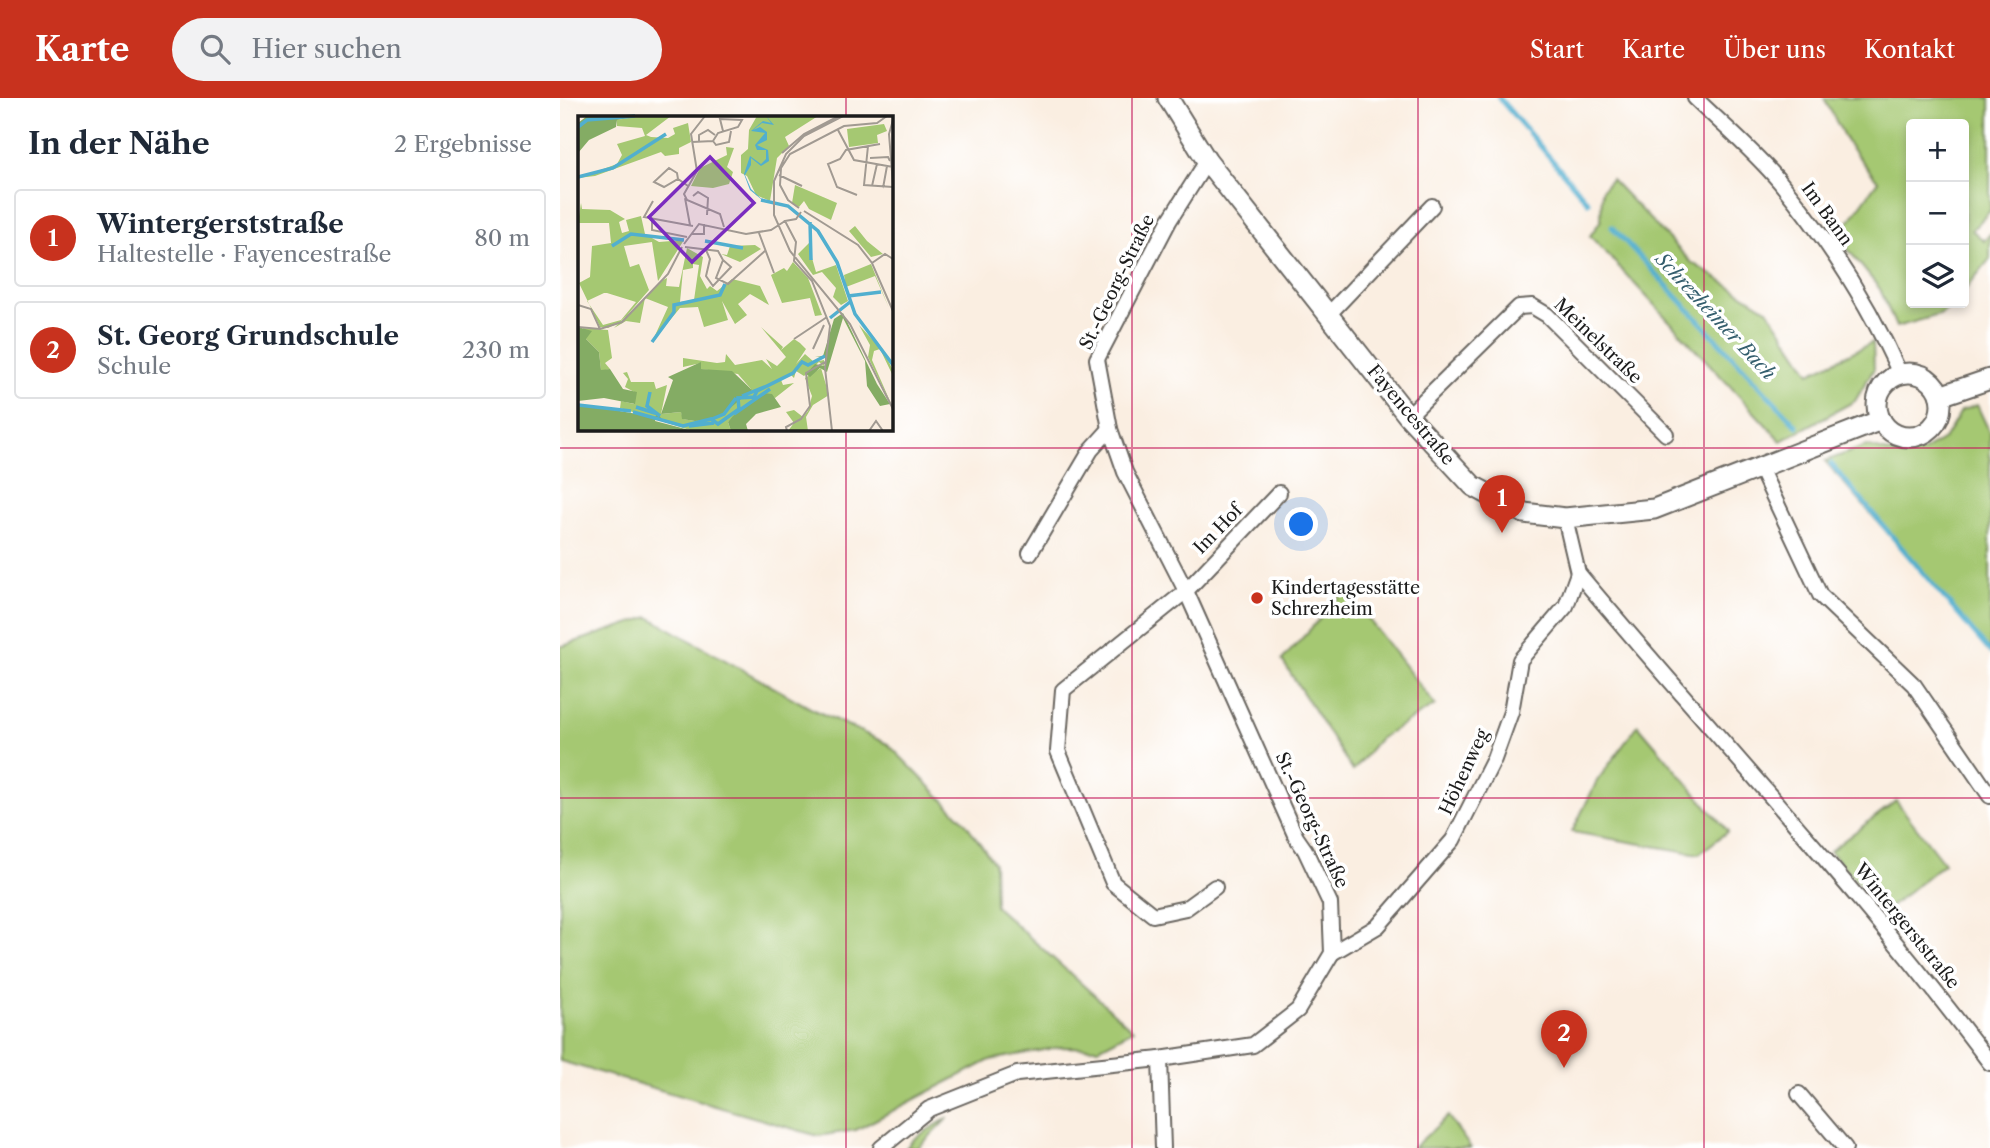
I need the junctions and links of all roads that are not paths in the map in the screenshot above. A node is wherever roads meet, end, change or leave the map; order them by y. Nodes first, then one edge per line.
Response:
1 (1168, 98) edge
2 (1695, 98) edge
3 (1207, 161) junction
4 (1432, 206) dead end
5 (1328, 315) junction
6 (1900, 374) junction
7 (1990, 379) edge
8 (1940, 396) junction
9 (1408, 416) junction
10 (1881, 420) junction
11 (1110, 429) junction
12 (1666, 434) dead end
13 (1760, 468) junction
14 (1279, 493) dead end
15 (1565, 518) junction
16 (1030, 553) dead end
17 (1578, 573) junction
18 (1186, 591) junction
19 (1990, 796) edge
20 (1215, 887) dead end
21 (1332, 953) junction
22 (1160, 1059) junction
23 (1990, 1063) edge
24 (1799, 1094) dead end
25 (881, 1148) edge
26 (1163, 1148) edge
27 (1845, 1148) edge

1 - 3 street, Fayencestraße
2 - 6 street, Im Bann
3 - 5 street, Fayencestraße
3 - 11 street, St.-Georg-Straße
4 - 5 street
5 - 9 street, Fayencestraße
6 - 8 street
6 - 10 street
7 - 8 street
8 - 10 street
9 - 12 street, Meinelstraße
9 - 15 street, Fayencestraße
10 - 13 street, Fayencestraße
11 - 16 street
11 - 18 street, St.-Georg-Straße
13 - 15 street, Fayencestraße
13 - 19 street
14 - 18 street, Im Hof
15 - 17 street, Wintergerststraße
17 - 21 street, Höhenweg
17 - 23 street, Wintergerststraße
18 - 20 street, Im Hof
18 - 21 street, St.-Georg-Straße
21 - 22 street
22 - 25 street
22 - 26 street
24 - 27 street

